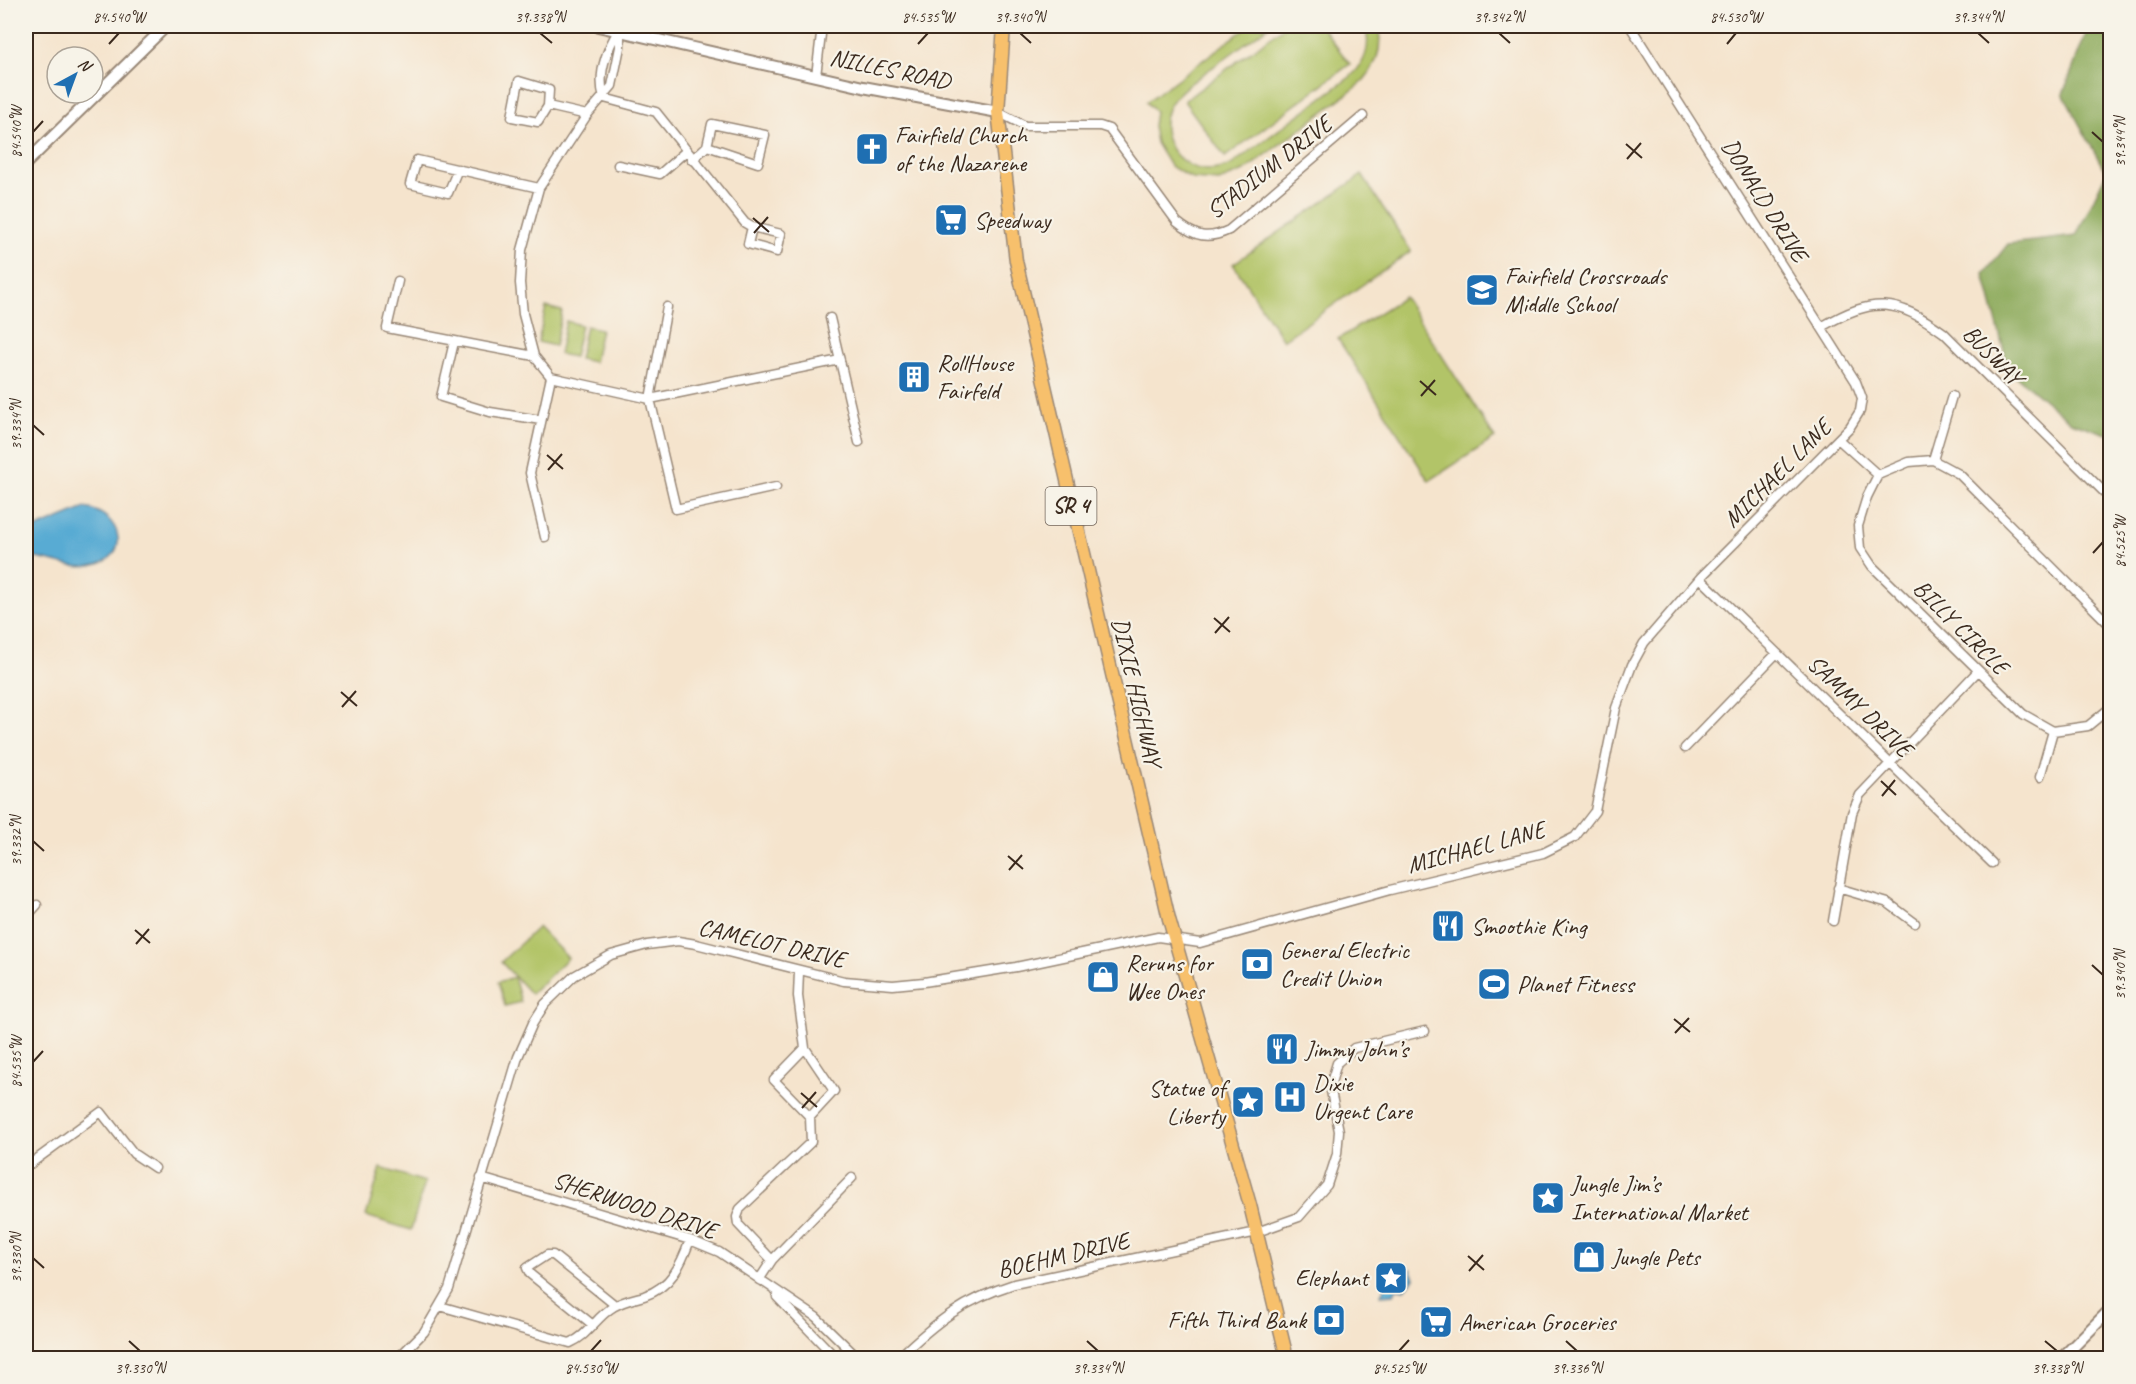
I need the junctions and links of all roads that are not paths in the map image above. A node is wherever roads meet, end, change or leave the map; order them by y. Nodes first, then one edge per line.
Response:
1 (166, 26) edge
2 (598, 26) edge
3 (822, 26) edge
4 (1004, 26) edge
5 (1630, 26) edge
6 (619, 28) edge
7 (816, 76) junction
8 (604, 98) junction
9 (548, 106) junction
10 (998, 112) junction
11 (587, 115) junction
12 (1363, 116) dead end
13 (707, 146) junction
14 (685, 152) junction
15 (692, 160) junction
16 (26, 163) edge
17 (618, 165) dead end
18 (458, 169) junction
19 (539, 188) junction
20 (752, 227) dead end
21 (398, 281) dead end
22 (667, 307) dead end
23 (830, 318) dead end
24 (1822, 326) junction
25 (453, 342) junction
26 (534, 356) junction
27 (840, 360) junction
28 (551, 377) junction
29 (1952, 396) dead end
30 (1862, 398) joint
31 (650, 399) junction
32 (541, 420) junction
33 (1838, 439) junction
34 (860, 442) dead end
35 (1933, 460) junction
36 (1878, 475) junction
37 (776, 487) dead end
38 (2110, 498) edge
39 (545, 537) dead end
40 (1700, 578) junction
41 (2110, 625) edge
42 (1777, 653) junction
43 (1977, 672) junction
44 (2110, 708) edge
45 (2053, 731) junction
46 (1685, 748) dead end
47 (1890, 762) junction
48 (2040, 777) dead end
49 (1992, 863) dead end
50 (1838, 888) junction
51 (38, 906) dead end
52 (26, 917) edge
53 (1833, 921) dead end
54 (1915, 923) dead end
55 (1177, 941) junction
56 (799, 972) junction
57 (1425, 1031) dead end
58 (805, 1047) junction
59 (810, 1117) junction
60 (26, 1167) edge
61 (155, 1168) dead end
62 (481, 1178) junction
63 (852, 1178) dead end
64 (1257, 1233) junction
65 (690, 1240) junction
66 (772, 1260) junction
67 (759, 1280) junction
68 (769, 1287) junction
69 (615, 1305) junction
70 (440, 1306) junction
71 (2110, 1310) edge
72 (593, 1325) junction
73 (398, 1359) edge
74 (836, 1359) edge
75 (858, 1359) edge
76 (898, 1359) edge
77 (1287, 1359) edge
78 (2062, 1359) edge

1 - 16 street
2 - 6 street, NILLES ROAD
3 - 7 street
4 - 10 main road, DIXIE HIGHWAY / SR 4
5 - 24 street, DONALD DRIVE
6 - 7 street, NILLES ROAD
6 - 8 street
7 - 10 street, NILLES ROAD
8 - 11 street
8 - 14 street
9 - 9 street
9 - 11 street
10 - 12 street, STADIUM DRIVE
10 - 55 main road, DIXIE HIGHWAY / SR 4
11 - 19 street
13 - 13 street
13 - 15 street
14 - 15 street
14 - 17 street
15 - 20 street
18 - 18 street
18 - 19 street
19 - 26 street
21 - 25 street
22 - 31 street
23 - 27 street
24 - 30 street, DONALD DRIVE
24 - 38 street, BUSWAY
25 - 26 street
25 - 32 street
26 - 28 street
27 - 31 street
27 - 34 street
28 - 31 street
28 - 32 street
29 - 35 street
30 - 33 street, MICHAEL LANE
31 - 37 street
32 - 39 street
33 - 36 street
33 - 40 street, MICHAEL LANE
35 - 36 street
35 - 41 street
36 - 43 street, BILLY CIRCLE
40 - 42 street, SAMMY DRIVE
40 - 55 street, MICHAEL LANE
42 - 46 street
42 - 47 street, SAMMY DRIVE
43 - 45 street, BILLY CIRCLE
43 - 47 street
44 - 45 street
45 - 48 street
47 - 49 street, SAMMY DRIVE
47 - 50 street
50 - 53 street
50 - 54 street
51 - 52 street
55 - 56 street, CAMELOT DRIVE
55 - 64 main road, DIXIE HIGHWAY / SR 4
56 - 58 street
56 - 62 street, CAMELOT DRIVE
57 - 64 street, BOEHM DRIVE
58 - 59 street
58 - 59 street
59 - 66 street
60 - 61 street
62 - 65 street, SHERWOOD DRIVE
62 - 70 street, CAMELOT DRIVE
63 - 66 street
64 - 76 street, BOEHM DRIVE
64 - 77 main road, DIXIE HIGHWAY / SR 4
65 - 67 street, SHERWOOD DRIVE
65 - 69 street
66 - 67 street
67 - 68 street, SHERWOOD DRIVE
68 - 74 street, SHERWOOD DRIVE
68 - 75 street, SHERWOOD DRIVE
69 - 72 street
69 - 72 street
70 - 72 street
70 - 73 street, CAMELOT DRIVE
71 - 78 street

